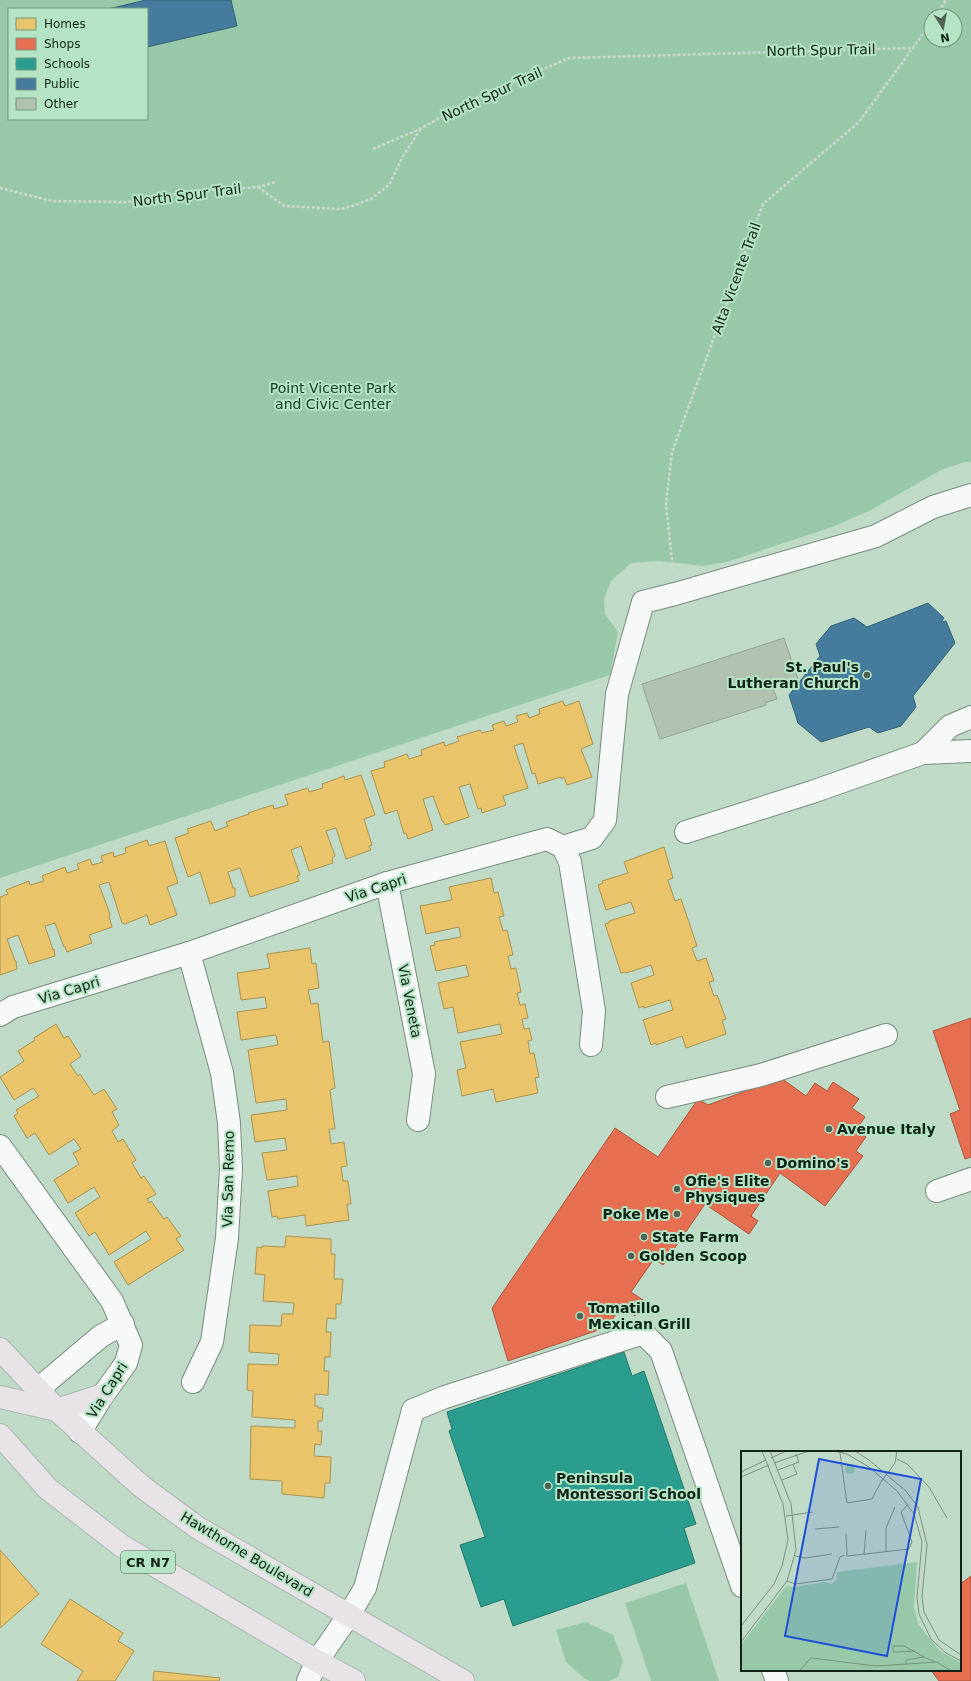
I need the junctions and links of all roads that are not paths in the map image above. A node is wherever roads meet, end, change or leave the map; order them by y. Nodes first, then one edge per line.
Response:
1 (971, 495) edge
2 (971, 717) edge
3 (971, 751) edge
4 (923, 753) junction
5 (686, 832) dead end
6 (563, 847) junction
7 (387, 884) junction
8 (189, 953) junction
9 (0, 1015) edge
10 (886, 1035) dead end
11 (591, 1045) dead end
12 (667, 1097) dead end
13 (418, 1120) dead end
14 (0, 1146) edge
15 (971, 1179) edge
16 (937, 1191) dead end
17 (123, 1324) junction
18 (0, 1349) edge
19 (193, 1382) dead end
20 (37, 1390) junction
21 (103, 1395) junction
22 (0, 1397) edge
23 (57, 1410) junction
24 (80, 1432) junction
25 (0, 1435) edge
26 (741, 1583) edge
27 (349, 1615) junction
28 (317, 1661) junction
29 (773, 1671) edge
30 (308, 1681) edge
31 (354, 1681) edge
32 (463, 1681) edge
33 (777, 1681) edge

1 - 6 street
2 - 4 street
3 - 4 street
4 - 5 street
6 - 7 street, Via Capri
6 - 11 street
7 - 8 street, Via Capri
7 - 13 street, Via Veneta
8 - 9 street, Via Capri
8 - 19 street, Via San Remo
10 - 12 street
14 - 17 street, Via Capri
15 - 16 street
17 - 20 street
17 - 21 street, Via Capri
18 - 20 main road, Hawthorne Boulevard
20 - 23 main road, Hawthorne Boulevard
21 - 23 main road
21 - 24 street, Via Capri
22 - 23 main road
23 - 24 main road, Hawthorne Boulevard
24 - 27 main road, Hawthorne Boulevard
25 - 28 main road, CR N7
26 - 27 street
27 - 28 street
27 - 32 main road, Hawthorne Boulevard
28 - 30 street
28 - 31 main road, CR N7
29 - 33 street

